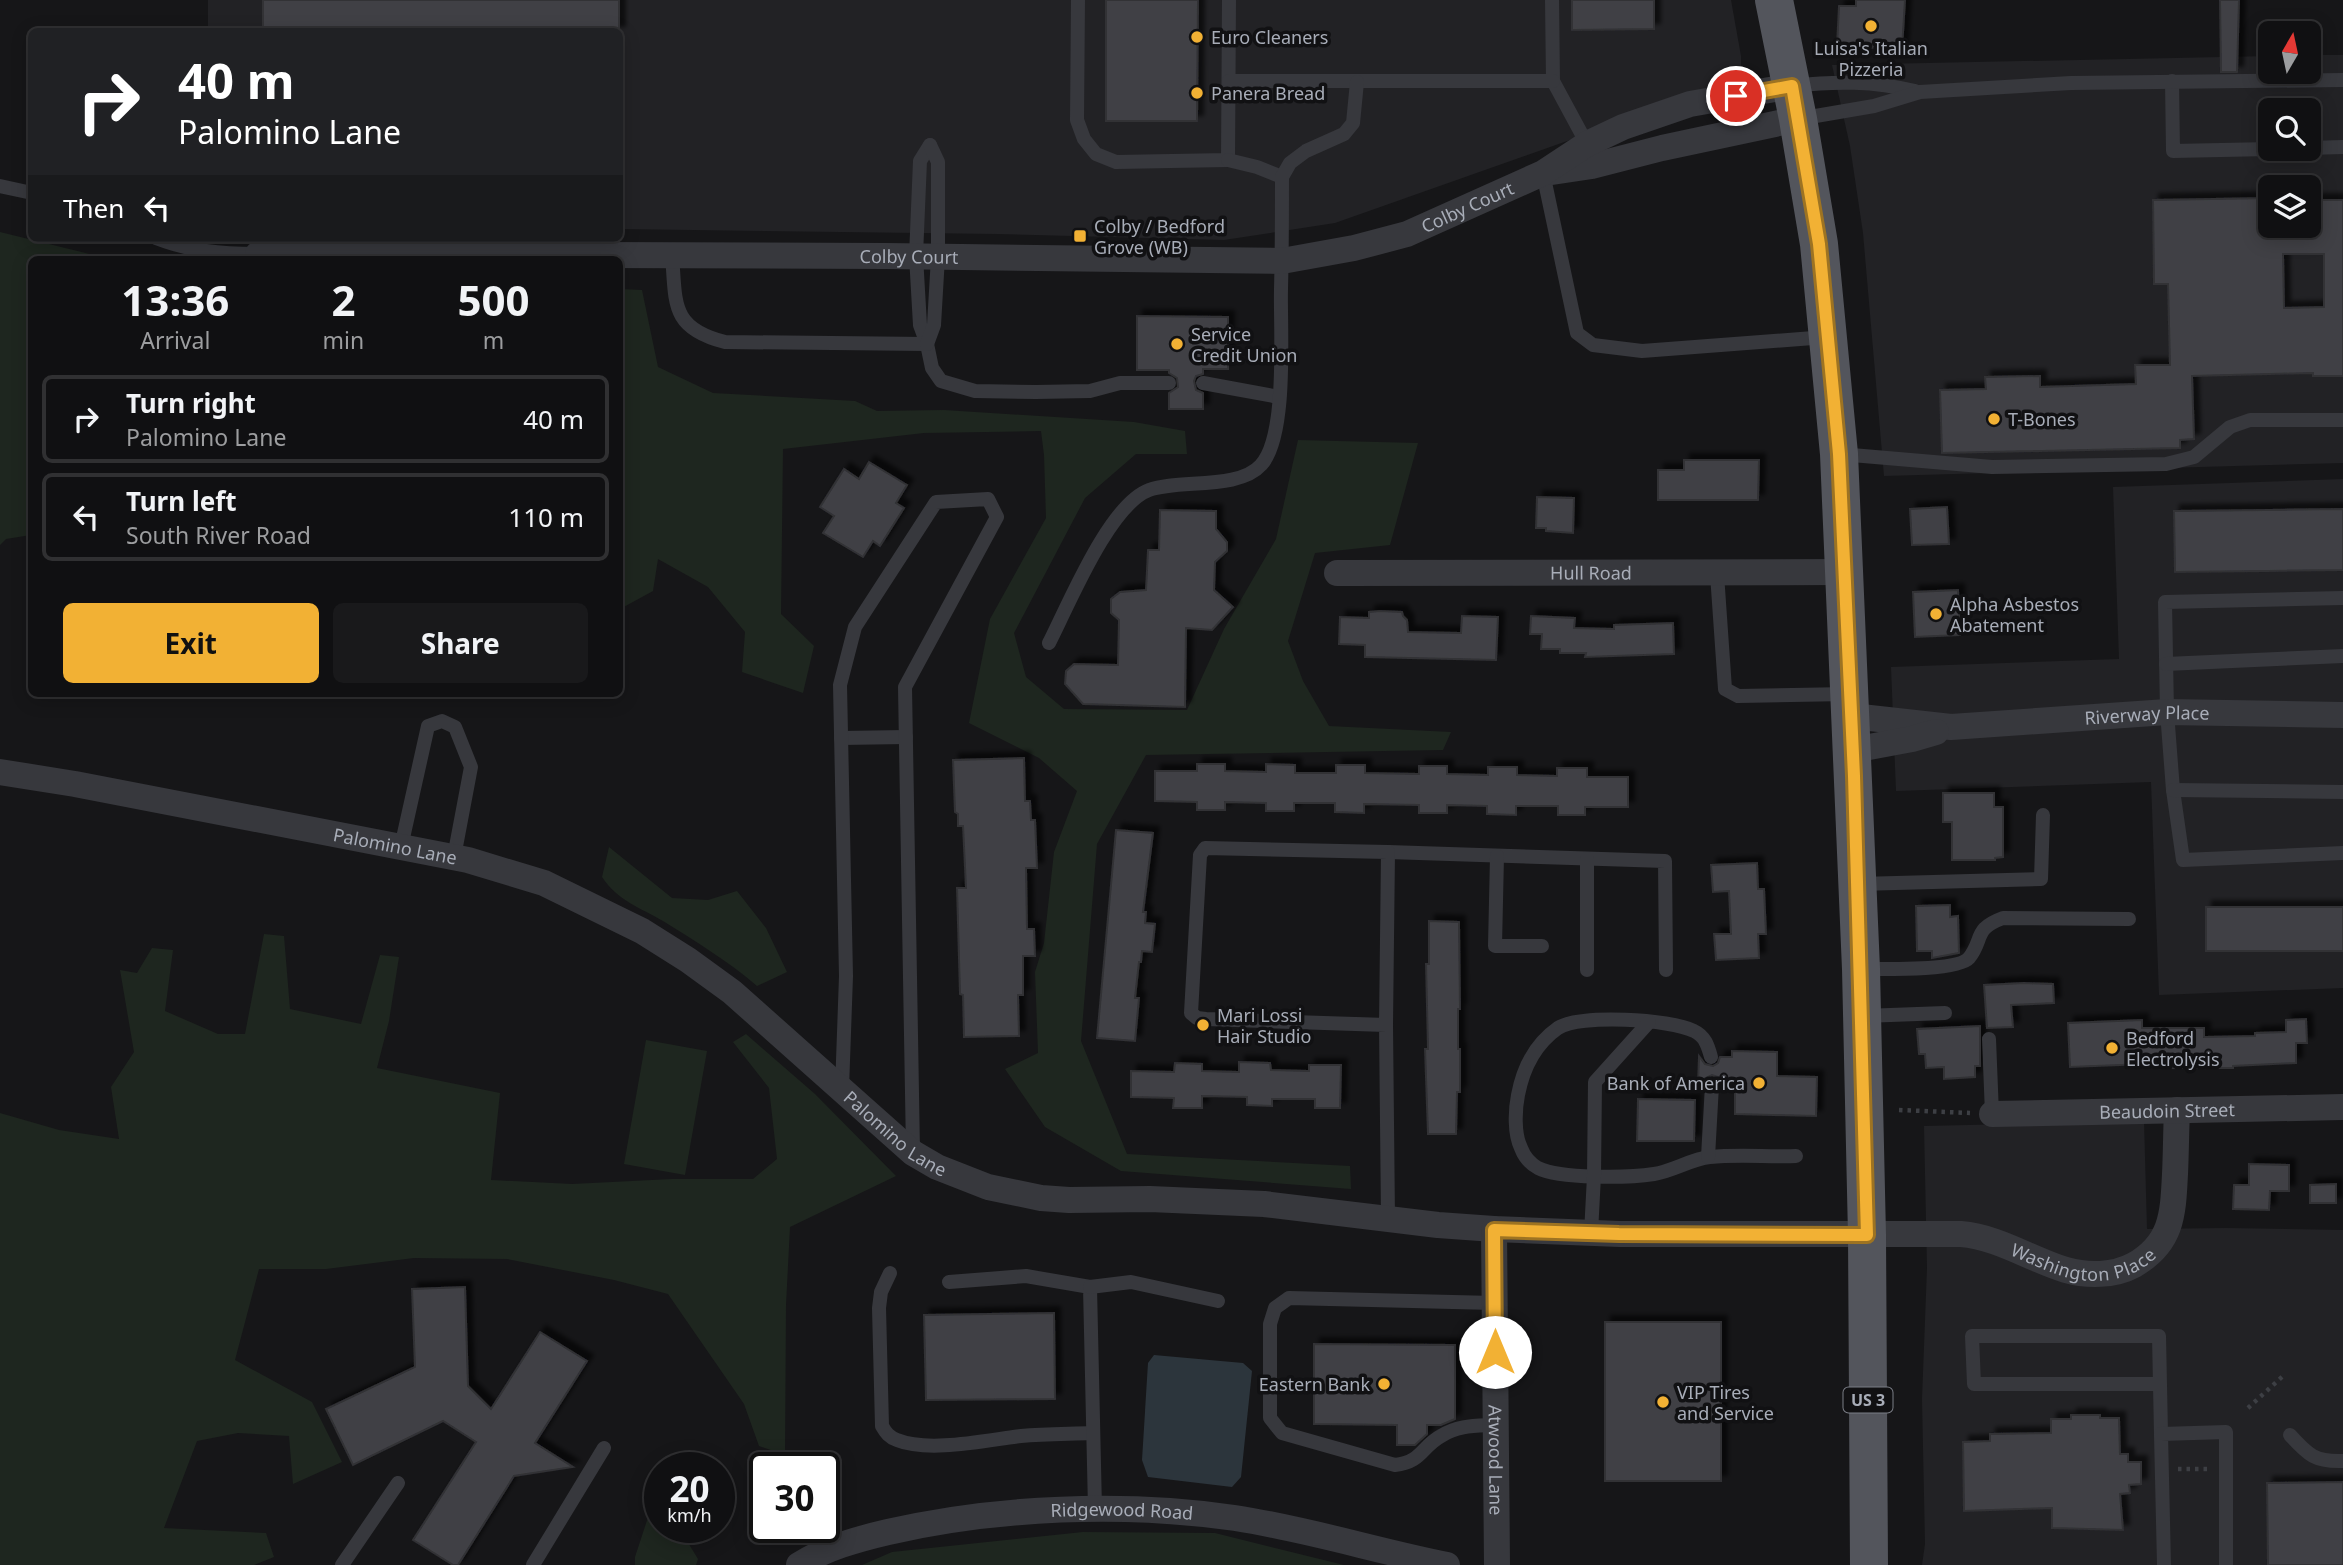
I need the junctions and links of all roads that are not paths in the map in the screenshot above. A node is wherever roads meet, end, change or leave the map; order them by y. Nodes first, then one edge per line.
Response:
1 (1078, 0) edge
2 (1229, 0) edge
3 (1552, 0) edge
4 (1774, 0) edge
5 (1553, 80) junction
6 (2343, 80) edge
7 (1229, 81) junction
8 (2172, 81) junction
9 (1357, 82) junction
10 (1920, 92) junction
11 (1795, 103) junction
12 (1587, 144) junction
13 (2343, 147) edge
14 (2321, 148) edge
15 (2258, 149) edge
16 (1228, 160) junction
17 (1543, 173) junction
18 (1282, 177) junction
19 (0, 186) edge
20 (28, 192) edge
21 (166, 242) edge
22 (258, 254) joint
23 (672, 254) junction
24 (927, 256) junction
25 (1282, 261) junction
26 (1826, 337) junction
27 (928, 344) junction
28 (1169, 383) dead end
29 (1203, 383) dead end
30 (1279, 397) junction
31 (2343, 420) edge
32 (1839, 454) junction
33 (1846, 572) junction
34 (1337, 573) dead end
35 (1717, 574) junction
36 (2343, 598) edge
37 (1049, 643) dead end
38 (2343, 656) edge
39 (2166, 664) junction
40 (2167, 712) junction
41 (2343, 715) edge
42 (1852, 720) junction
43 (906, 737) junction
44 (841, 738) junction
45 (0, 772) edge
46 (2173, 790) junction
47 (2343, 792) edge
48 (2043, 815) dead end
49 (401, 847) junction
50 (1388, 852) junction
51 (2343, 853) edge
52 (1497, 856) junction
53 (454, 858) junction
54 (1587, 859) junction
55 (1857, 884) junction
56 (2129, 919) dead end
57 (1542, 946) dead end
58 (1587, 970) dead end
59 (1667, 970) dead end
60 (1861, 970) junction
61 (1945, 1013) dead end
62 (1862, 1016) junction
63 (1648, 1022) junction
64 (1386, 1024) junction
65 (1989, 1039) dead end
66 (1711, 1057) dead end
67 (1712, 1085) dead end
68 (842, 1089) junction
69 (2343, 1107) edge
70 (2177, 1110) junction
71 (1992, 1114) joint
72 (913, 1153) junction
73 (1796, 1156) dead end
74 (1708, 1157) junction
75 (1594, 1176) junction
76 (1388, 1219) junction
77 (1494, 1230) junction
78 (1591, 1233) junction
79 (1867, 1235) junction
80 (890, 1273) dead end
81 (949, 1282) dead end
82 (1090, 1287) junction
83 (1218, 1301) dead end
84 (1494, 1303) junction
85 (2160, 1384) junction
86 (1495, 1425) junction
87 (1092, 1433) junction
88 (2161, 1434) junction
89 (2290, 1435) dead end
90 (604, 1448) dead end
91 (2343, 1461) edge
92 (398, 1483) dead end
93 (1095, 1510) junction
94 (342, 1565) edge
95 (533, 1565) edge
96 (799, 1565) edge
97 (1447, 1565) edge
98 (1497, 1565) edge
99 (1868, 1565) edge
100 (2164, 1565) edge
101 (2226, 1565) edge

1 - 16 lane
2 - 7 lane
3 - 5 lane
4 - 11 main road, US 3
5 - 9 lane
5 - 12 lane
6 - 8 lane
7 - 9 lane
7 - 16 lane
8 - 10 lane
8 - 15 lane
9 - 18 lane
10 - 11 lane
10 - 11 lane
11 - 12 street, Colby Court
11 - 17 street, Colby Court
11 - 26 main road, US 3
12 - 17 street, Colby Court
13 - 14 lane
16 - 18 lane
17 - 25 street, Colby Court
17 - 26 lane
18 - 25 lane
19 - 20 lane
21 - 22 lane
22 - 23 street, Colby Court
23 - 24 street, Colby Court
23 - 27 lane
24 - 24 lane
24 - 25 street, Colby Court
24 - 27 lane
24 - 27 lane
25 - 30 lane
26 - 32 main road, US 3
27 - 28 lane
29 - 30 lane
30 - 37 lane
31 - 32 lane
32 - 33 main road, US 3
33 - 35 street, Hull Road
33 - 42 main road, US 3
34 - 35 street, Hull Road
35 - 42 lane
36 - 39 lane
38 - 39 lane
39 - 40 lane
40 - 41 street, Riverway Place
40 - 42 street, Riverway Place
40 - 46 lane
42 - 55 main road, US 3
43 - 44 lane
43 - 44 lane
43 - 72 lane
44 - 68 lane
45 - 49 street, Palomino Lane
46 - 47 lane
46 - 51 lane
48 - 55 lane
49 - 53 street, Palomino Lane
49 - 53 lane
50 - 52 lane
50 - 64 lane
50 - 64 lane
52 - 54 lane
52 - 57 lane
53 - 68 street, Palomino Lane
54 - 58 lane
54 - 59 lane
55 - 60 main road, US 3
56 - 60 lane
60 - 62 main road, US 3
61 - 62 lane
62 - 79 main road, US 3
63 - 66 lane
63 - 75 lane
63 - 75 lane
64 - 76 lane
65 - 71 lane
67 - 74 lane
68 - 72 street, Palomino Lane
69 - 70 street, Beaudoin Street
70 - 71 street, Beaudoin Street
70 - 79 street, Washington Place
72 - 76 street, Palomino Lane
73 - 74 lane
74 - 75 lane
75 - 78 lane
76 - 77 street, Palomino Lane
77 - 78 street, Palomino Lane
77 - 84 street, Atwood Lane
78 - 79 street, Palomino Lane
79 - 99 main road, US 3
80 - 87 lane
81 - 82 lane
82 - 83 lane
82 - 87 lane
84 - 86 street, Atwood Lane
84 - 86 lane
85 - 85 lane
85 - 88 lane
86 - 98 street, Atwood Lane
87 - 93 lane
88 - 100 lane
88 - 101 lane
89 - 91 lane
90 - 95 lane
92 - 94 lane
93 - 96 street, Ridgewood Road
93 - 97 street, Ridgewood Road

